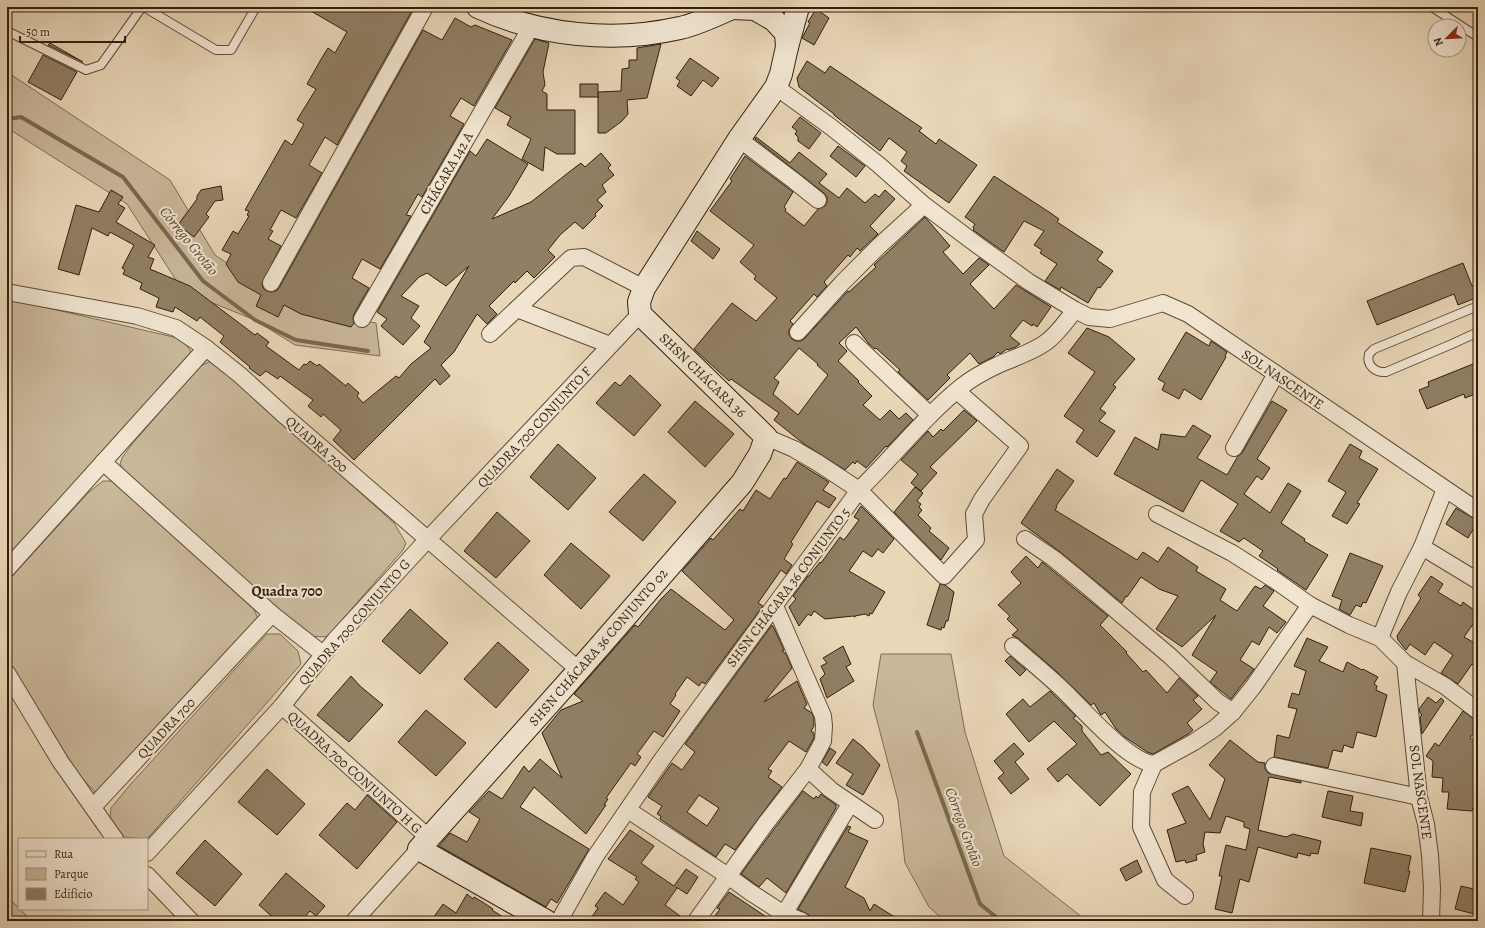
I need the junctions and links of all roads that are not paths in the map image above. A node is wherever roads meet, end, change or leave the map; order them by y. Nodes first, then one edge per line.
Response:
1 (143, 7) edge
2 (256, 7) edge
3 (425, 7) edge
4 (478, 7) edge
5 (733, 7) edge
6 (798, 7) edge
7 (1432, 7) edge
8 (530, 27) junction
9 (7, 31) edge
10 (1478, 37) edge
11 (787, 47) junction
12 (776, 87) junction
13 (739, 139) junction
14 (818, 200) dead end
15 (924, 205) junction
16 (270, 283) dead end
17 (644, 288) junction
18 (7, 292) edge
19 (1478, 306) edge
20 (517, 309) junction
21 (1075, 310) junction
22 (640, 314) junction
23 (362, 319) dead end
24 (798, 332) dead end
25 (1478, 332) edge
26 (490, 334) dead end
27 (854, 344) dead end
28 (610, 345) junction
29 (206, 348) junction
30 (1276, 374) junction
31 (957, 391) junction
32 (930, 415) junction
33 (766, 437) junction
34 (1234, 448) dead end
35 (103, 462) junction
36 (1446, 489) junction
37 (860, 490) junction
38 (1478, 510) edge
39 (1157, 514) dead end
40 (428, 539) junction
41 (1025, 539) dead end
42 (1422, 547) junction
43 (7, 570) edge
44 (1478, 581) edge
45 (775, 606) junction
46 (1310, 606) junction
47 (272, 614) junction
48 (1380, 638) junction
49 (1013, 646) dead end
50 (323, 654) junction
51 (1405, 663) junction
52 (579, 670) junction
53 (7, 673) edge
54 (282, 706) junction
55 (1478, 711) edge
56 (1233, 712) junction
57 (1154, 764) junction
58 (1274, 766) dead end
59 (808, 769) junction
60 (1419, 797) junction
61 (850, 804) junction
62 (93, 807) junction
63 (628, 810) junction
64 (875, 820) dead end
65 (114, 838) edge
66 (424, 843) junction
67 (148, 853) edge
68 (148, 876) edge
69 (728, 876) junction
70 (1185, 896) dead end
71 (782, 918) edge
72 (190, 921) edge
73 (354, 921) edge
74 (546, 921) edge
75 (559, 921) edge
76 (696, 921) edge
77 (802, 921) edge
78 (1431, 921) edge

1 - 2 lane
1 - 9 lane
3 - 16 street
4 - 8 street
5 - 8 street
5 - 11 street
6 - 11 street
7 - 10 lane
8 - 23 street, CHÁCARA 142 A
11 - 12 street
12 - 13 street
12 - 15 street, SOL NASCENTE
13 - 14 street
13 - 17 street
15 - 21 street, SOL NASCENTE
15 - 24 street
17 - 20 street
17 - 22 street
18 - 29 street, QUADRA 700
19 - 25 lane
20 - 26 street
20 - 28 street
21 - 30 street, SOL NASCENTE
21 - 31 street, SHSN CHÁCARA 36 CONJUNTO 5
22 - 28 street, QUADRA 700 CONJUNTO F
22 - 33 street, SHSN CHÁCARA 36
27 - 32 street
28 - 40 street, QUADRA 700 CONJUNTO F
29 - 35 street
29 - 40 street, QUADRA 700
30 - 34 street
30 - 36 street, SOL NASCENTE
31 - 32 street, SHSN CHÁCARA 36 CONJUNTO 5
31 - 37 street
32 - 37 street, SHSN CHÁCARA 36 CONJUNTO 5
33 - 37 street
33 - 52 street, SHSN CHÁCARA 36 CONJUNTO 02
35 - 43 street
35 - 47 street
36 - 38 street, SOL NASCENTE
36 - 42 street
37 - 45 street, SHSN CHÁCARA 36 CONJUNTO 5
39 - 46 street
40 - 50 street, QUADRA 700 CONJUNTO G
40 - 52 street, QUADRA 700
41 - 56 street
42 - 44 street
42 - 48 street
45 - 59 street
45 - 63 street, SHSN CHÁCARA 36 CONJUNTO 5
46 - 48 street
46 - 56 street
47 - 50 street
47 - 62 street, QUADRA 700
48 - 51 street
49 - 57 street
50 - 54 street, QUADRA 700 CONJUNTO G
51 - 55 street
51 - 60 street, SOL NASCENTE
52 - 66 street, SHSN CHÁCARA 36 CONJUNTO 02
53 - 62 street
54 - 66 street, QUADRA 700 CONJUNTO H G
54 - 67 street, QUADRA 700 CONJUNTO G
56 - 57 street
57 - 70 street
58 - 60 street
59 - 61 street
59 - 69 street
60 - 78 street, SOL NASCENTE
61 - 64 street
61 - 71 street
62 - 65 street
63 - 69 street
63 - 75 street, SHSN CHÁCARA 36 CONJUNTO 5
66 - 73 street
66 - 74 street
68 - 72 street
69 - 71 street
69 - 76 street
71 - 77 street

